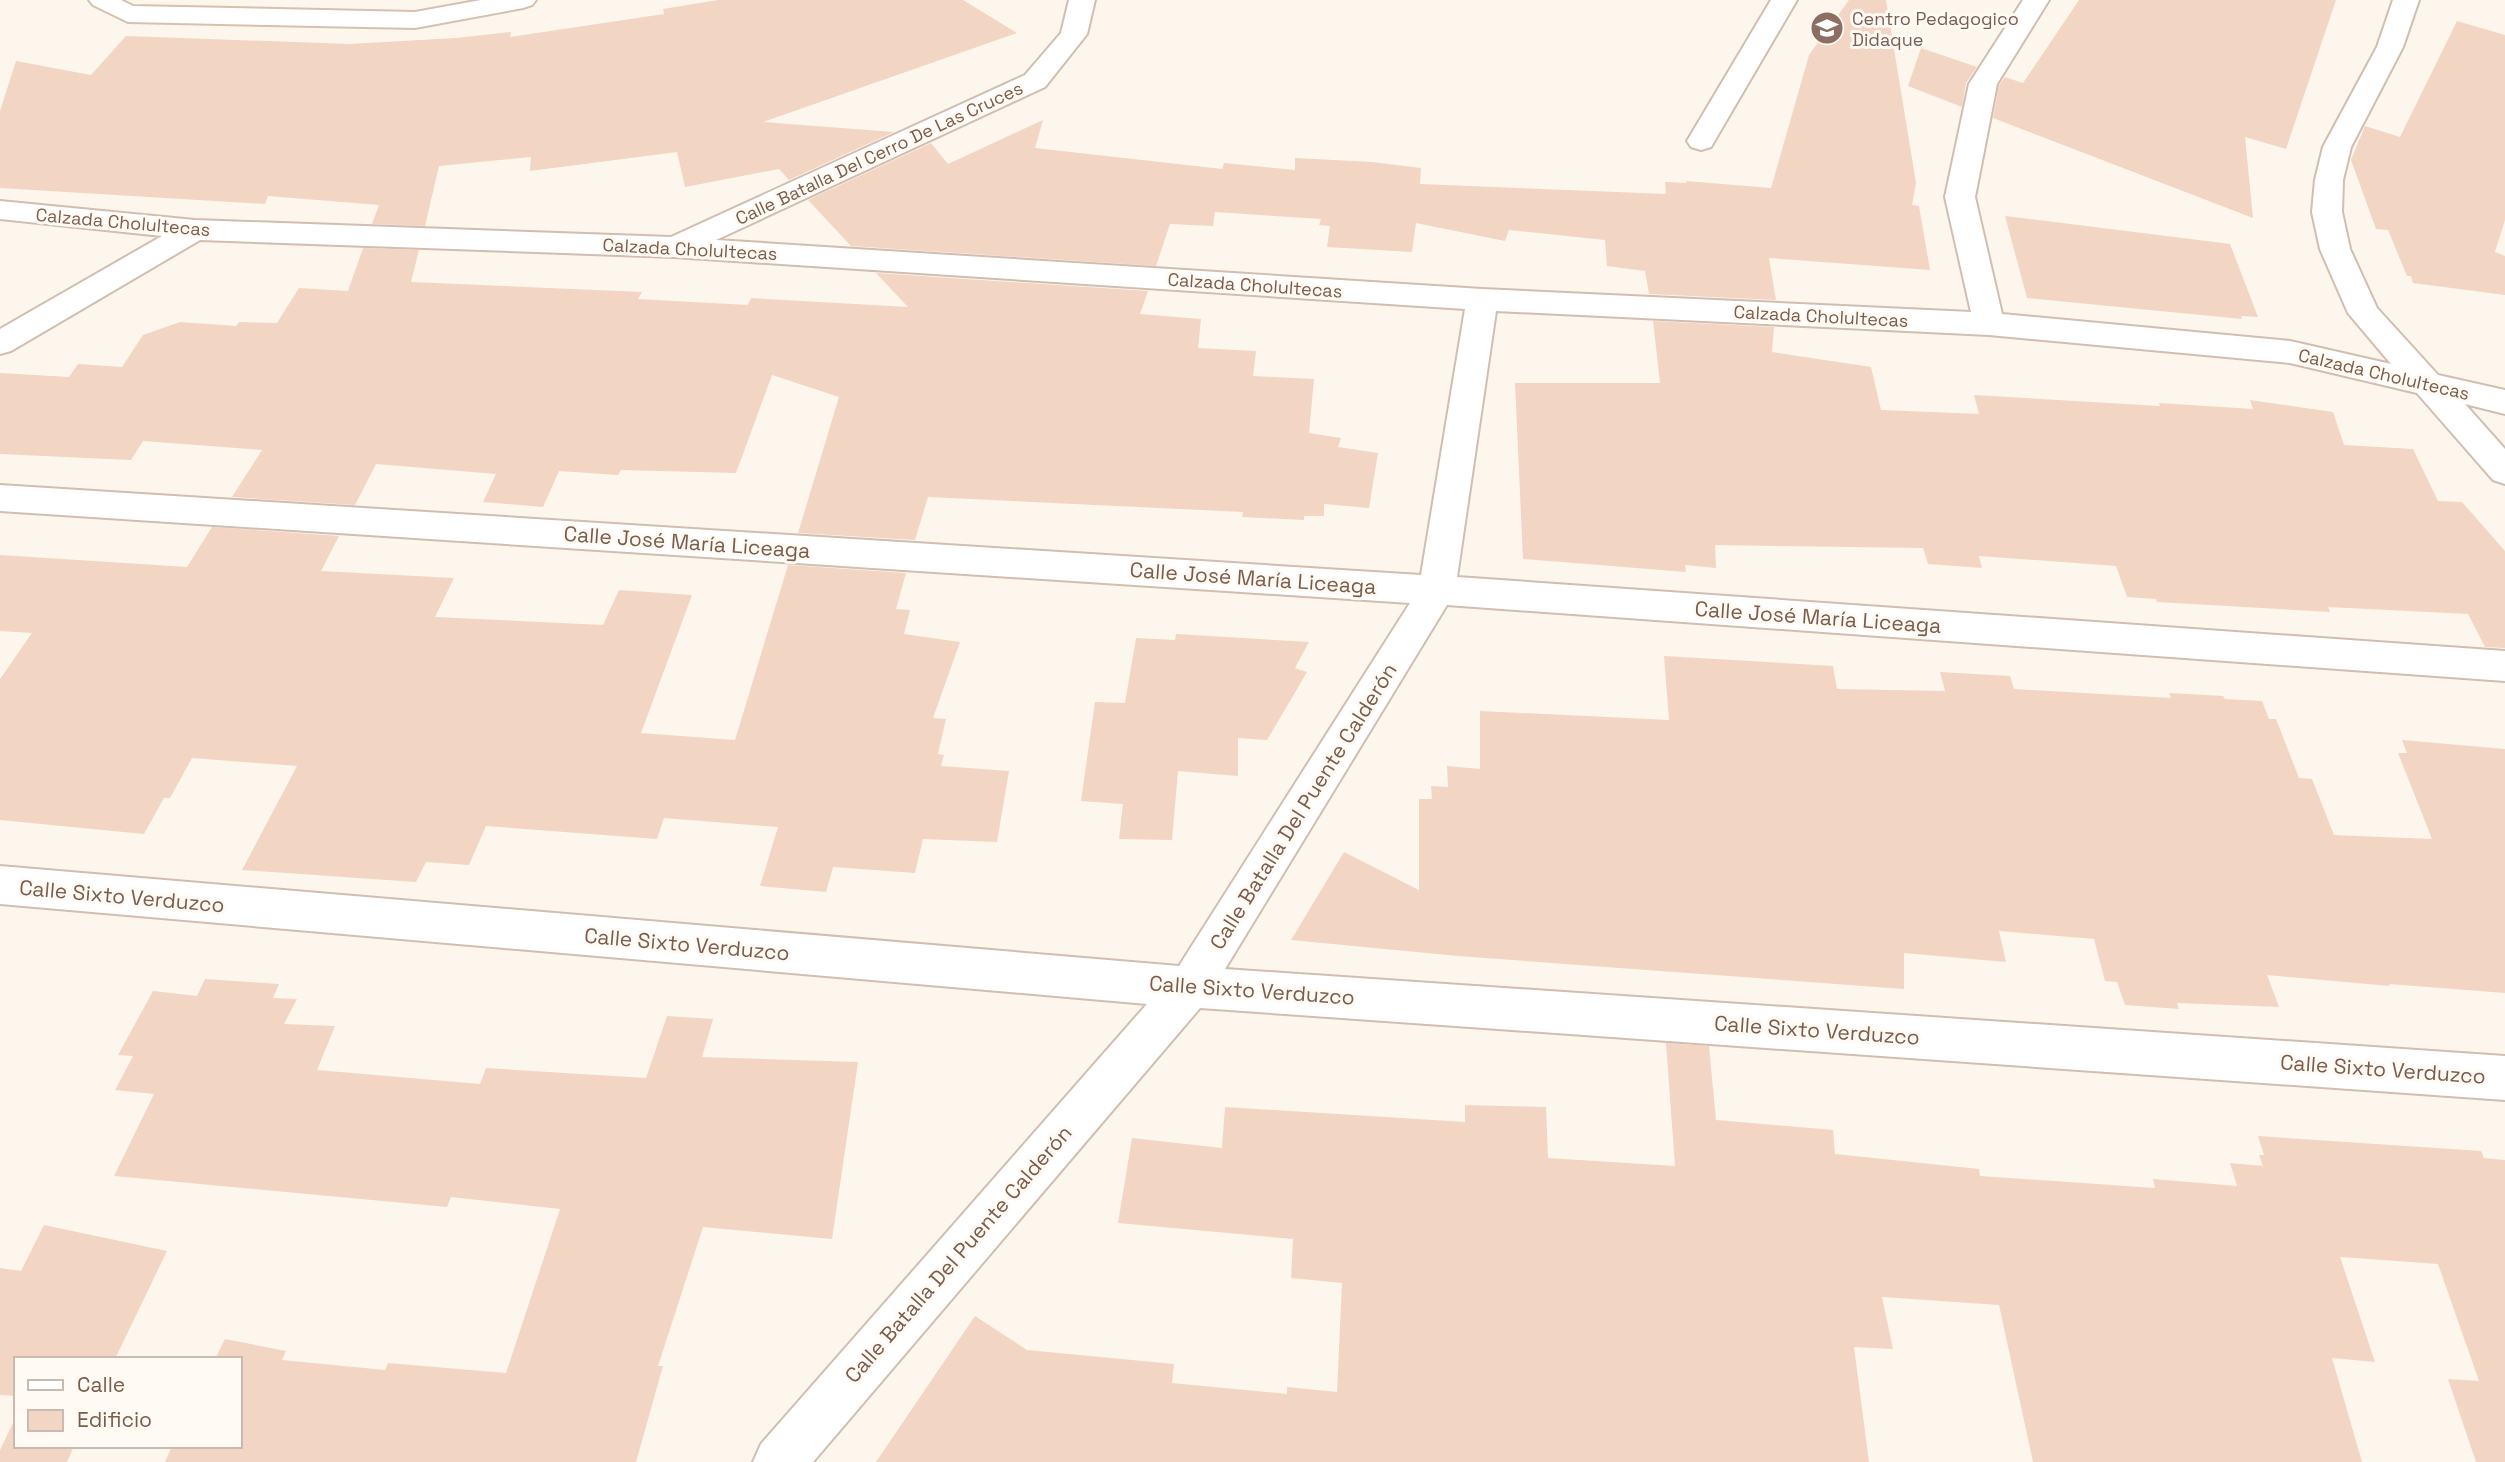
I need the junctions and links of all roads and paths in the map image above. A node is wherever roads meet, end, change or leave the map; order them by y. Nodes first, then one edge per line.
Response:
1 (102, 0) edge
2 (523, 0) edge
3 (1082, 0) edge
4 (1784, 0) edge
5 (2036, 0) edge
6 (2406, 0) edge
7 (1701, 141) dead end
8 (0, 210) edge
9 (195, 230) junction
10 (674, 247) junction
11 (1482, 300) junction
12 (1989, 324) junction
13 (0, 343) edge
14 (2425, 383) junction
15 (2505, 402) edge
16 (2505, 471) edge
17 (0, 498) edge
18 (1437, 590) junction
19 (2505, 666) edge
20 (0, 885) edge
21 (1190, 987) junction
22 (2505, 1078) edge
23 (779, 1462) edge

1 - 2 street
3 - 10 street, Calle Batalla Del Cerro De Las Cruces
4 - 7 street
5 - 12 street
6 - 14 street
8 - 9 street, Calzada Cholultecas
9 - 10 street, Calzada Cholultecas
9 - 13 street
10 - 11 street, Calzada Cholultecas
11 - 12 street, Calzada Cholultecas
11 - 18 street, Calle Batalla Del Puente Calderón
12 - 14 street, Calzada Cholultecas
14 - 15 street, Calzada Cholultecas
14 - 16 street
17 - 18 street, Calle José María Liceaga
18 - 19 street, Calle José María Liceaga
18 - 21 street, Calle Batalla Del Puente Calderón
20 - 21 street, Calle Sixto Verduzco
21 - 22 street, Calle Sixto Verduzco
21 - 23 street, Calle Batalla Del Puente Calderón

